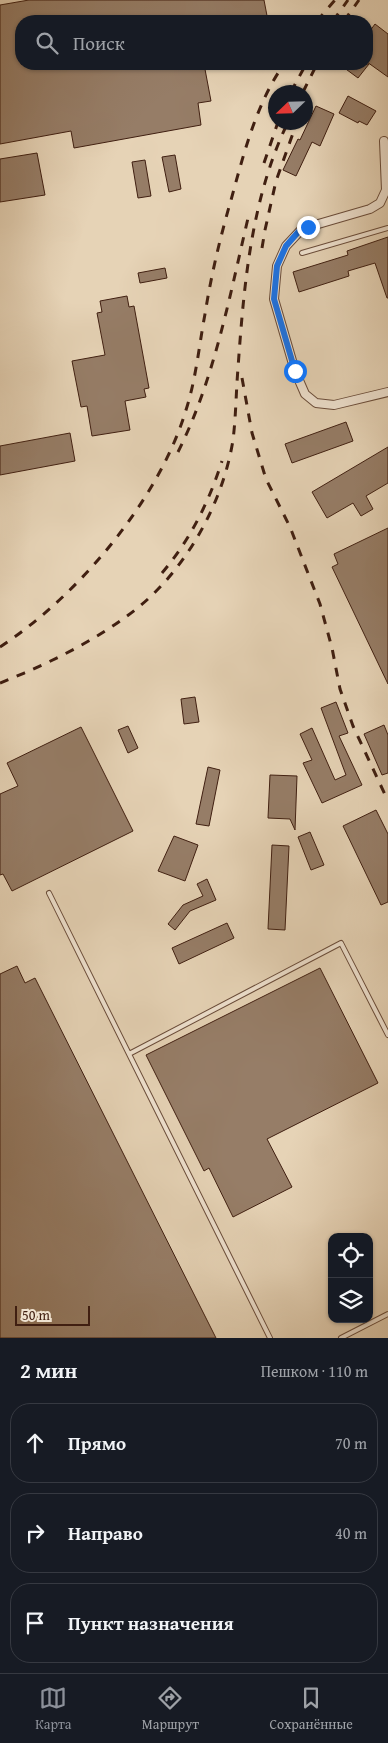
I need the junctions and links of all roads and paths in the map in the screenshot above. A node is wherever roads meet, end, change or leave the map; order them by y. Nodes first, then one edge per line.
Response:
1 (384, 140) dead end
2 (388, 228) edge
3 (302, 253) dead end
4 (388, 392) edge
5 (48, 894) dead end
6 (388, 1035) edge
7 (129, 1054) junction
8 (388, 1314) edge
9 (270, 1338) edge
10 (340, 1338) edge

1 - 4 street
2 - 3 lane
5 - 7 lane
6 - 7 lane
7 - 9 lane
8 - 10 lane

